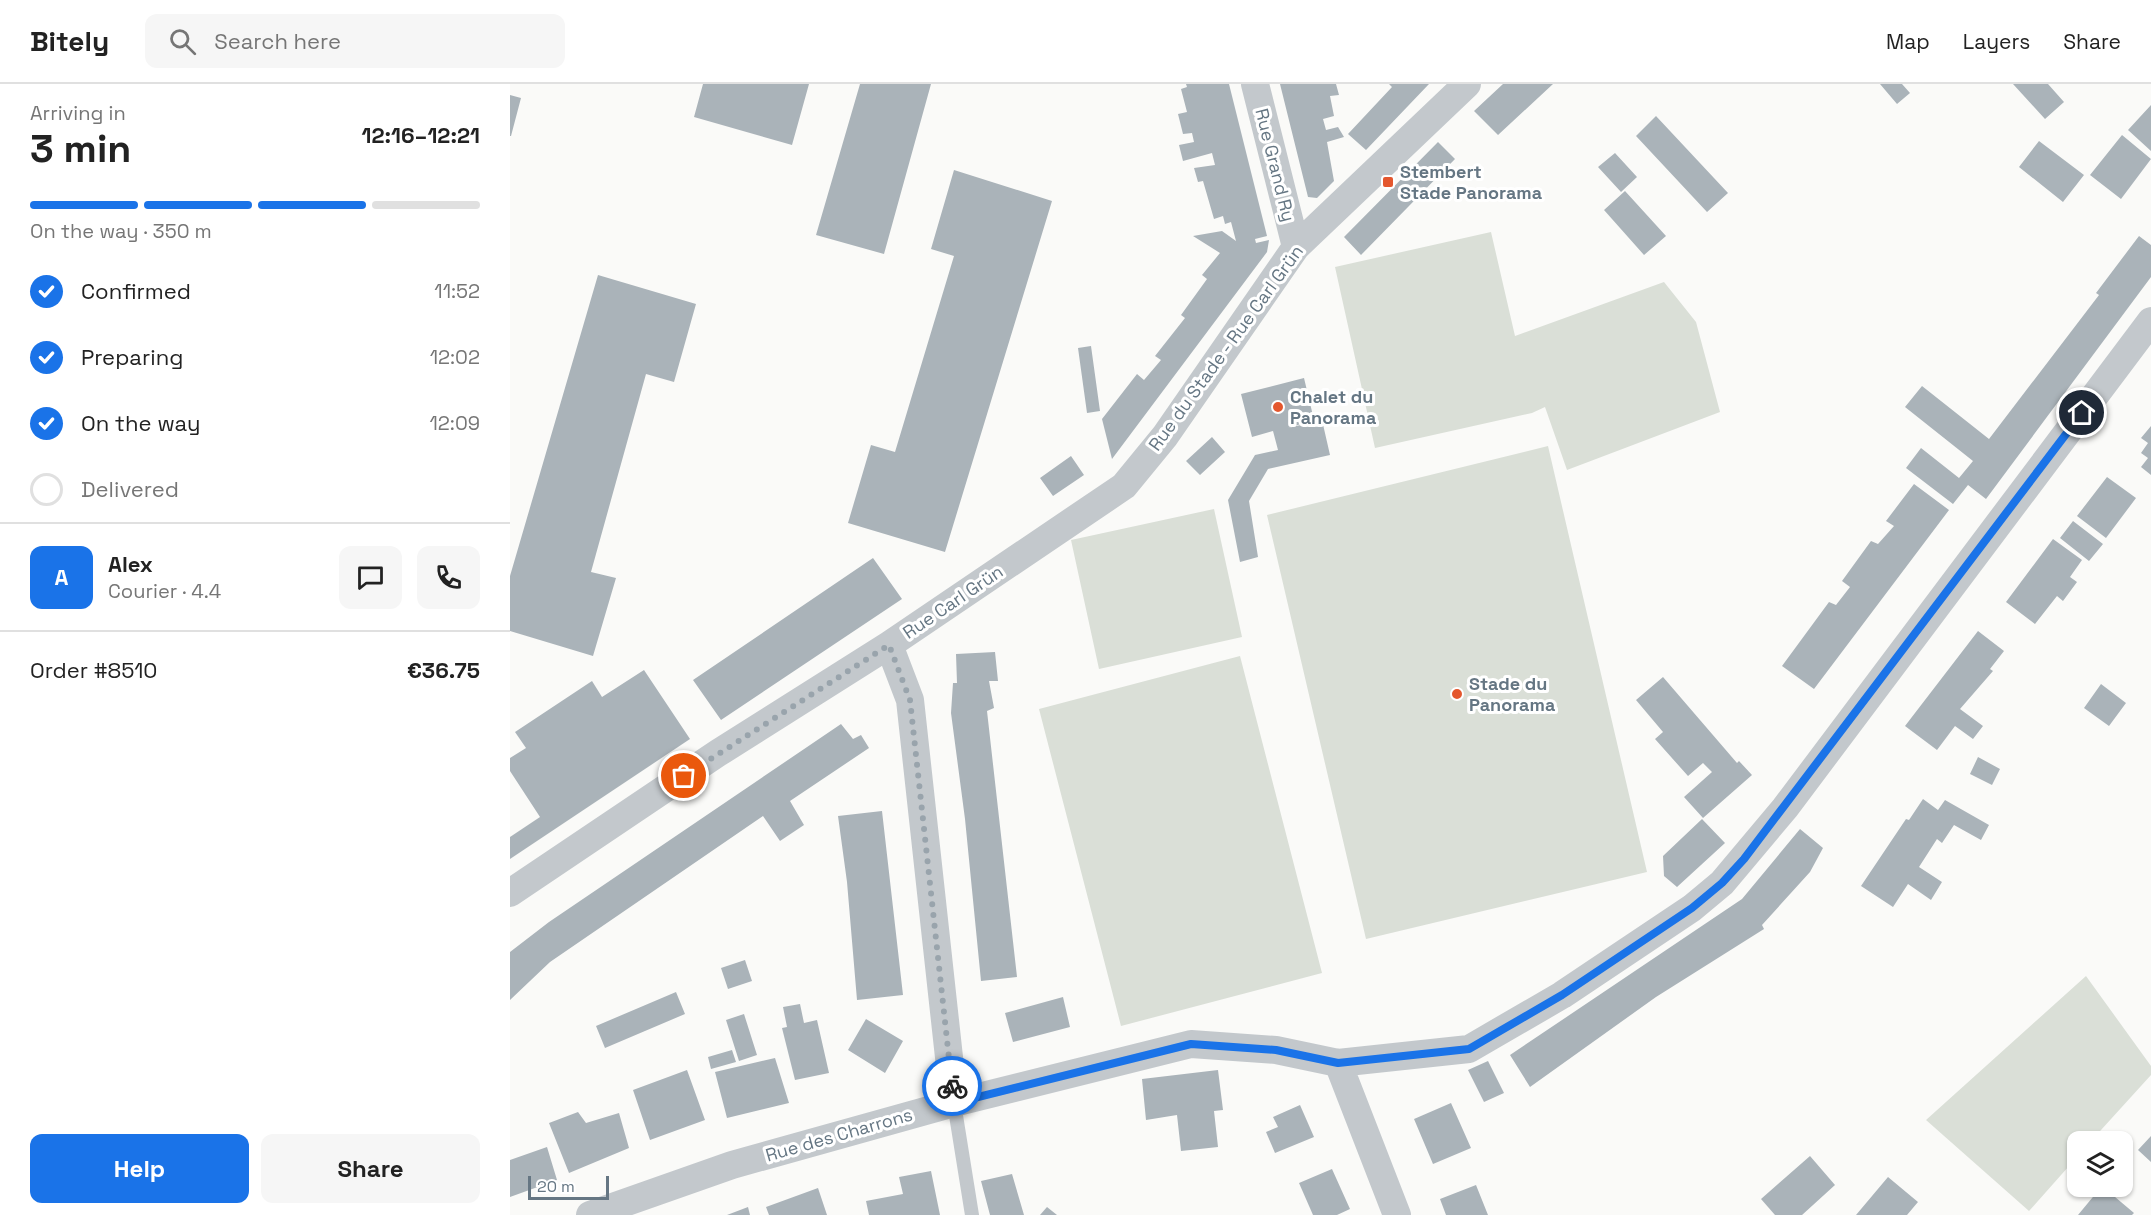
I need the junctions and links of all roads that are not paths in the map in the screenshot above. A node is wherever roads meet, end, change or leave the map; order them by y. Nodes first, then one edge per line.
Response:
1 (1255, 84) edge
2 (1467, 84) edge
3 (1296, 247) junction
4 (2151, 321) edge
5 (1124, 486) joint
6 (889, 645) junction
7 (510, 893) edge
8 (1338, 1063) junction
9 (954, 1103) junction
10 (590, 1215) edge
11 (972, 1215) edge
12 (1396, 1215) edge

1 - 3 street, Rue Grand Ry
2 - 3 street, Rue du Stade - Rue Carl Grün
3 - 5 street, Rue du Stade - Rue Carl Grün
4 - 8 street, Rue des Charrons
5 - 6 street, Rue Carl Grün
6 - 7 street, Rue Carl Grün
6 - 9 street
8 - 9 street, Rue des Charrons
8 - 12 street
9 - 10 street, Rue des Charrons
9 - 11 lane

